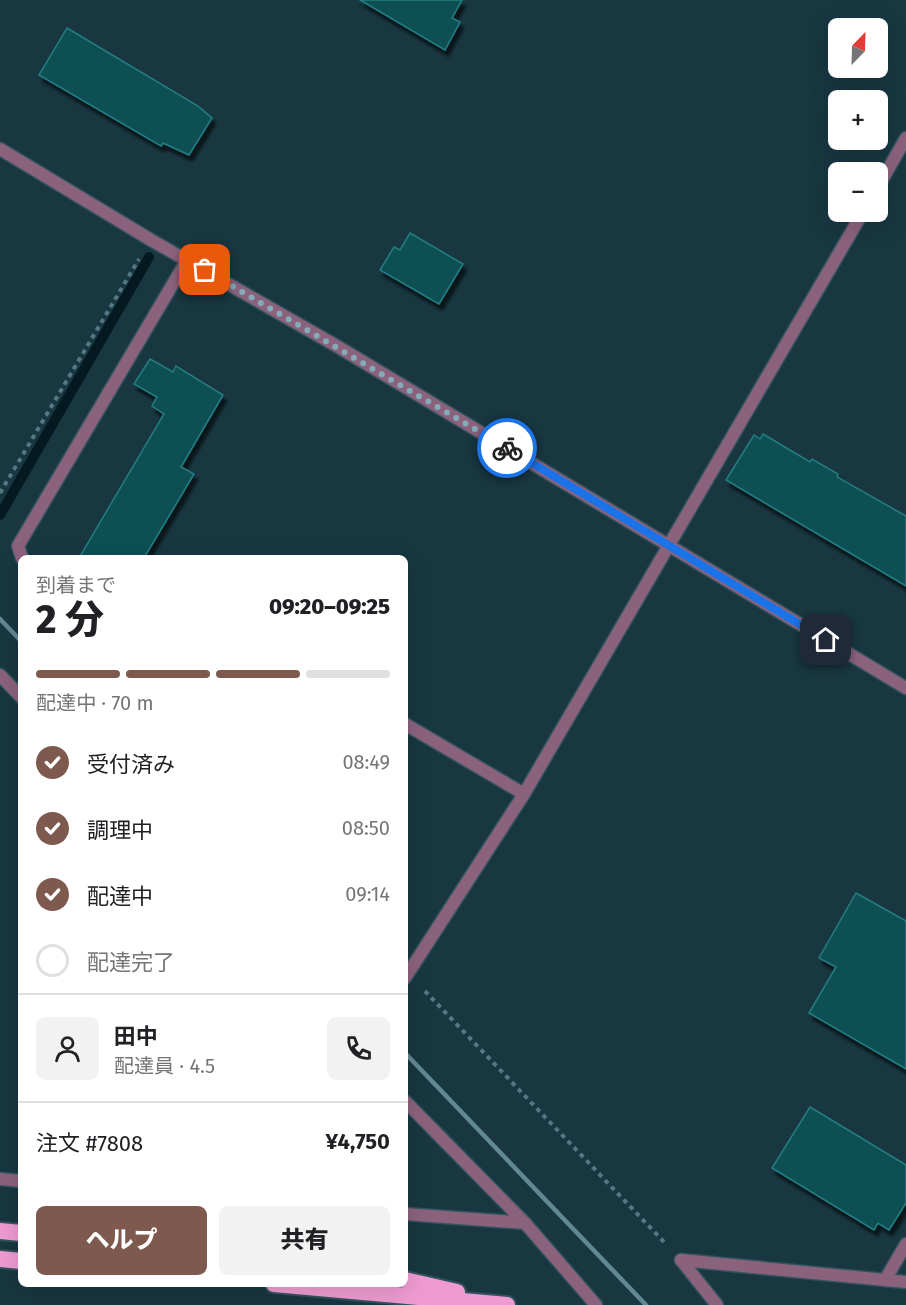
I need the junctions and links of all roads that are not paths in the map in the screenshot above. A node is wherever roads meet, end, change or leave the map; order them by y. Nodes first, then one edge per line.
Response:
1 (906, 138) edge
2 (0, 149) edge
3 (888, 170) edge
4 (857, 222) edge
5 (187, 260) junction
6 (667, 545) junction
7 (21, 555) edge
8 (0, 675) edge
9 (906, 688) edge
10 (18, 695) edge
11 (408, 726) edge
12 (524, 794) junction
13 (408, 974) edge
14 (408, 1104) edge
15 (0, 1179) edge
16 (18, 1181) edge
17 (408, 1214) edge
18 (525, 1223) junction
19 (0, 1231) edge
20 (18, 1233) edge
21 (906, 1244) edge
22 (0, 1259) edge
23 (18, 1261) edge
24 (885, 1280) junction
25 (408, 1281) edge
26 (906, 1282) edge
27 (307, 1287) edge
28 (507, 1305) edge
29 (596, 1305) edge
30 (717, 1305) edge

1 - 3 street
2 - 5 street
4 - 6 street
5 - 6 street
5 - 7 street
6 - 9 street
6 - 12 street
8 - 10 street
11 - 12 street
12 - 13 street
14 - 18 street
15 - 16 street
17 - 18 street
18 - 29 street
19 - 20 highway
21 - 24 street
22 - 23 highway
24 - 26 street
24 - 30 street
25 - 28 highway
27 - 28 highway

